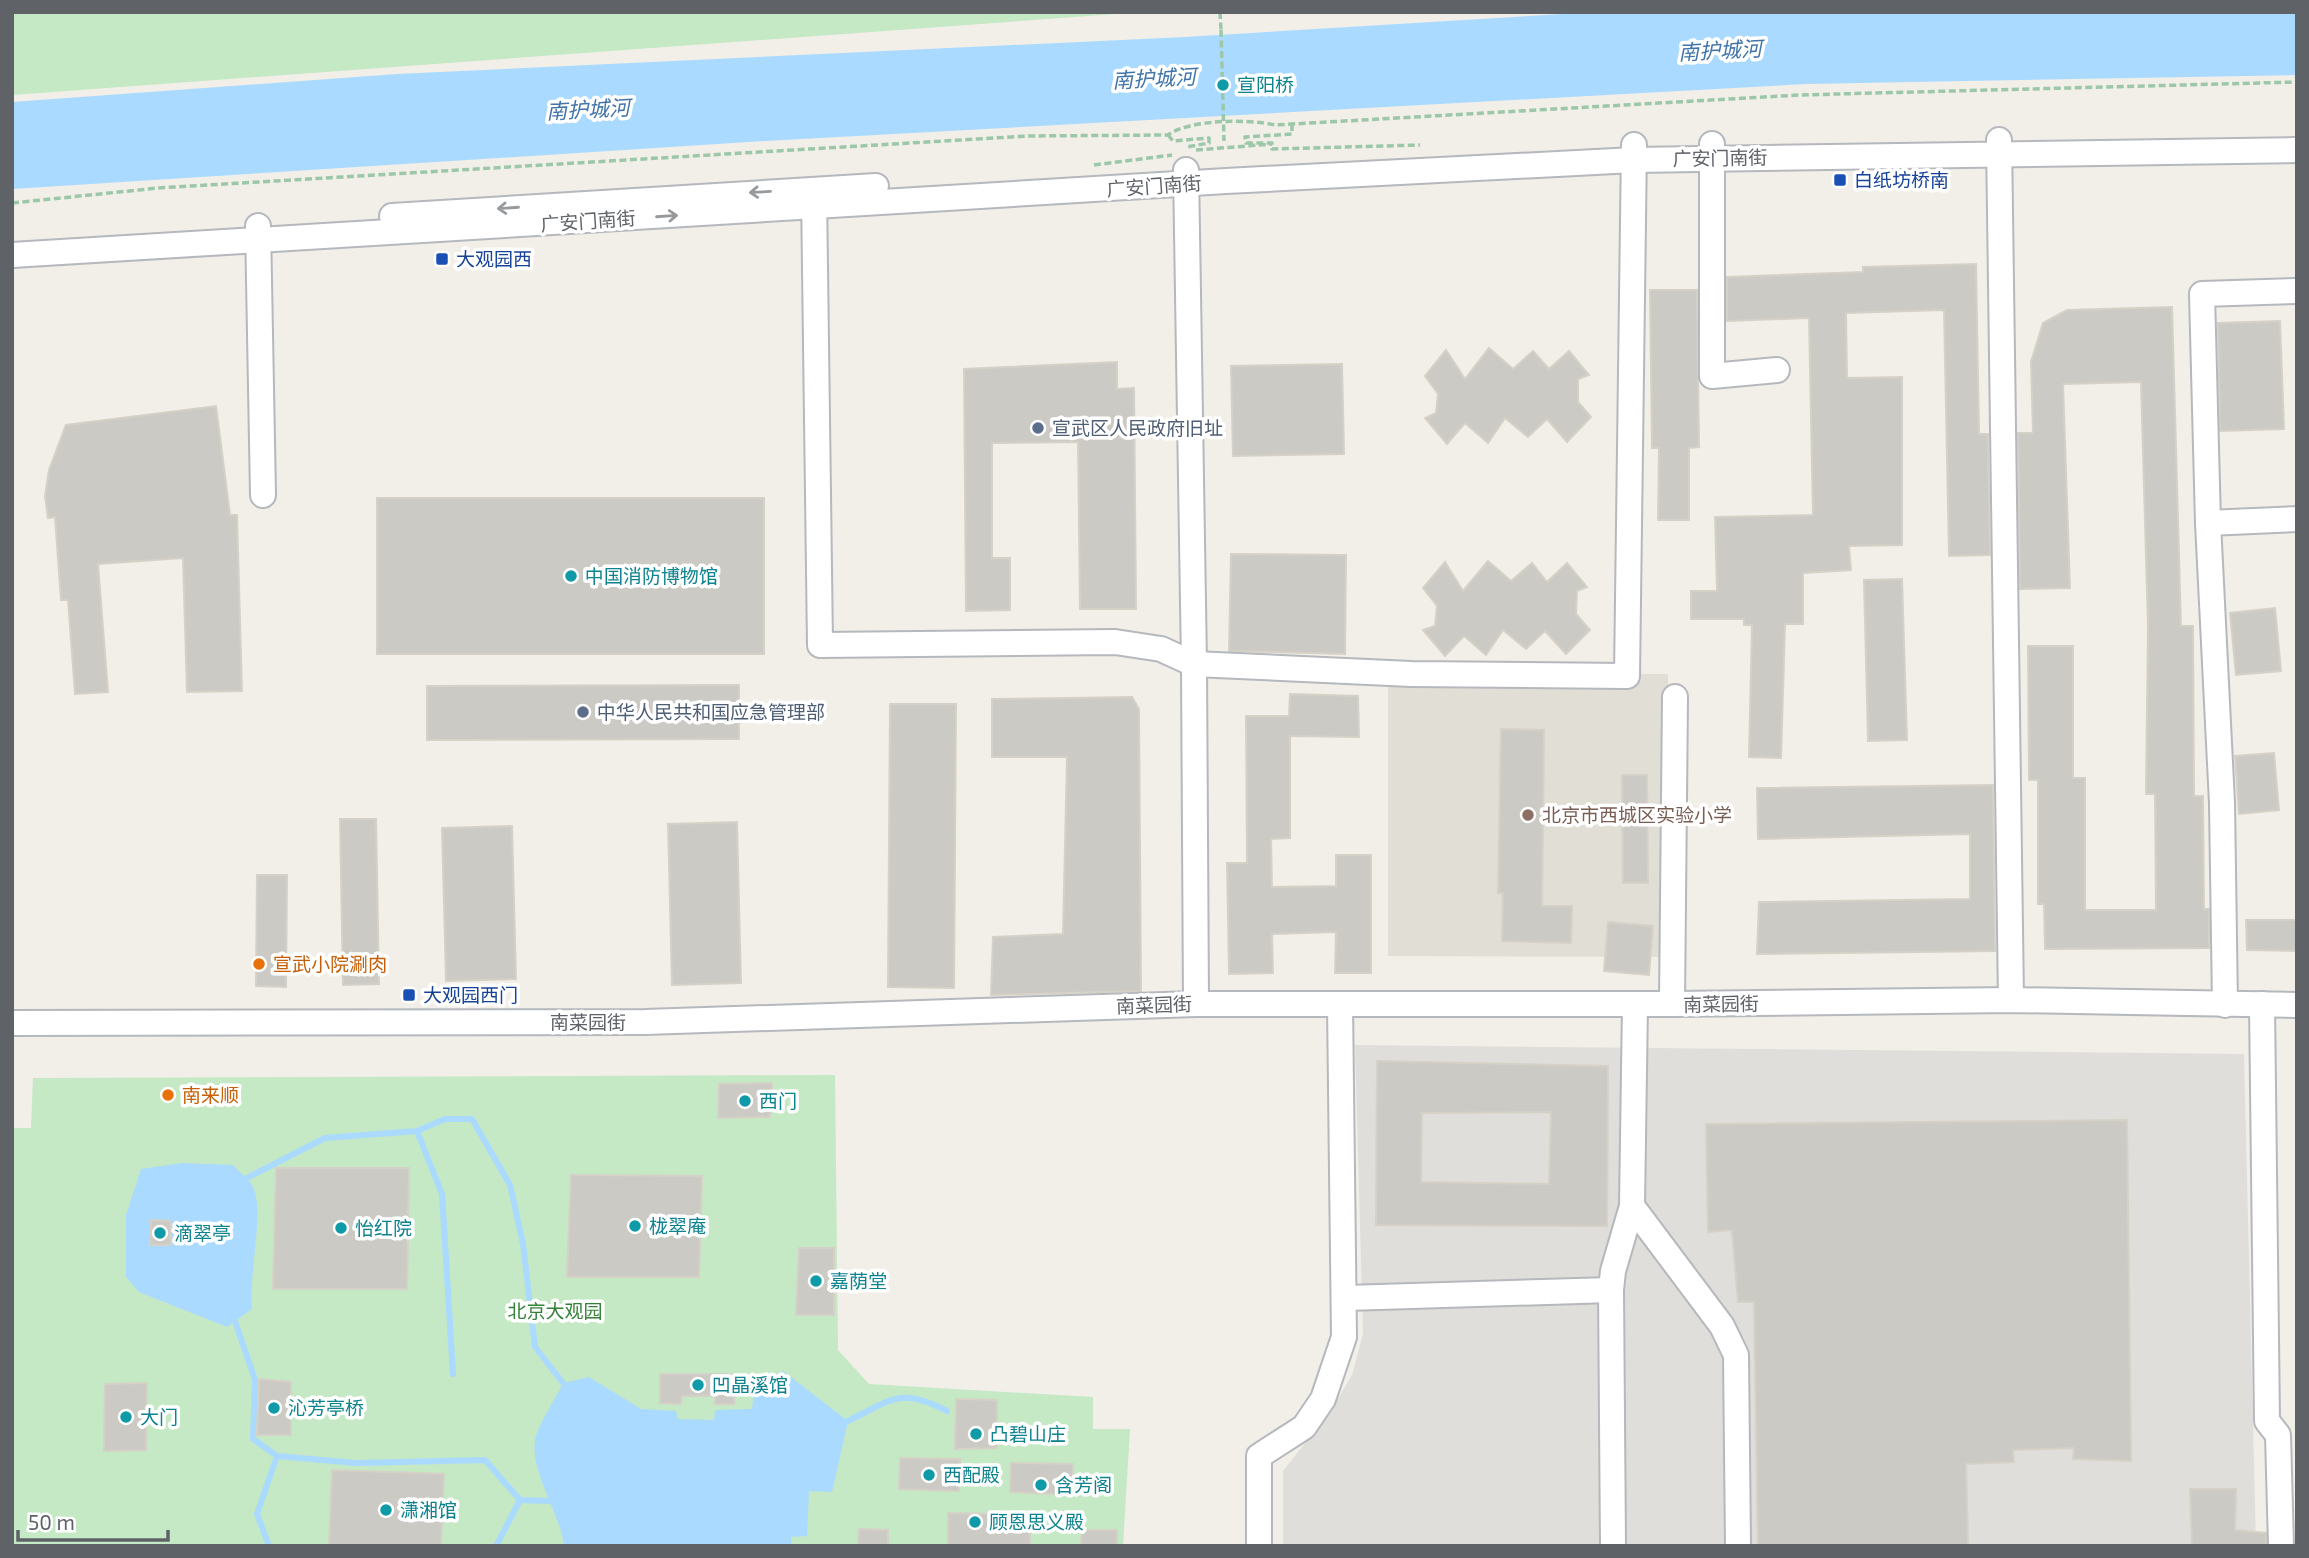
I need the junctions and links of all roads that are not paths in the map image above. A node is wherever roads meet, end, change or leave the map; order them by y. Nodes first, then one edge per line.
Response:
1 (2297, 136) edge
2 (1999, 147) junction
3 (2297, 150) edge
4 (1712, 151) junction
5 (1634, 152) junction
6 (1186, 169) junction
7 (814, 198) junction
8 (258, 233) junction
9 (12, 241) edge
10 (12, 255) edge
11 (2297, 291) edge
12 (1777, 370) dead end
13 (263, 495) dead end
14 (2297, 519) edge
15 (2208, 523) junction
16 (1194, 664) junction
17 (1675, 697) dead end
18 (2011, 1000) junction
19 (1196, 1004) junction
20 (1340, 1004) junction
21 (1635, 1004) junction
22 (1672, 1004) junction
23 (2262, 1004) junction
24 (2225, 1005) junction
25 (2297, 1005) edge
26 (12, 1023) edge
27 (1632, 1206) junction
28 (1611, 1290) junction
29 (1346, 1298) junction
30 (1259, 1546) edge
31 (1613, 1546) edge
32 (1738, 1546) edge
33 (2281, 1546) edge

1 - 2 street, 广安门南街
2 - 3 street, 广安门南街
2 - 4 street, 广安门南街
2 - 18 street
4 - 5 street, 广安门南街
4 - 12 street
5 - 6 street, 广安门南街
5 - 16 street
6 - 7 street, 广安门南街
6 - 16 street
7 - 8 street, 广安门南街
7 - 16 street
8 - 9 street, 广安门南街
8 - 10 street, 广安门南街
8 - 13 street
11 - 15 street
14 - 15 street
15 - 24 street
16 - 19 street
17 - 22 street
18 - 22 street, 南菜园街
18 - 24 street, 南菜园街
19 - 20 street, 南菜园街
19 - 26 street, 南菜园街
20 - 21 street, 南菜园街
20 - 29 street
21 - 22 street, 南菜园街
21 - 27 street
23 - 24 street, 南菜园街
23 - 25 street, 南菜园街
23 - 33 street
27 - 28 street
27 - 32 street
28 - 29 street
28 - 31 street
29 - 30 street

